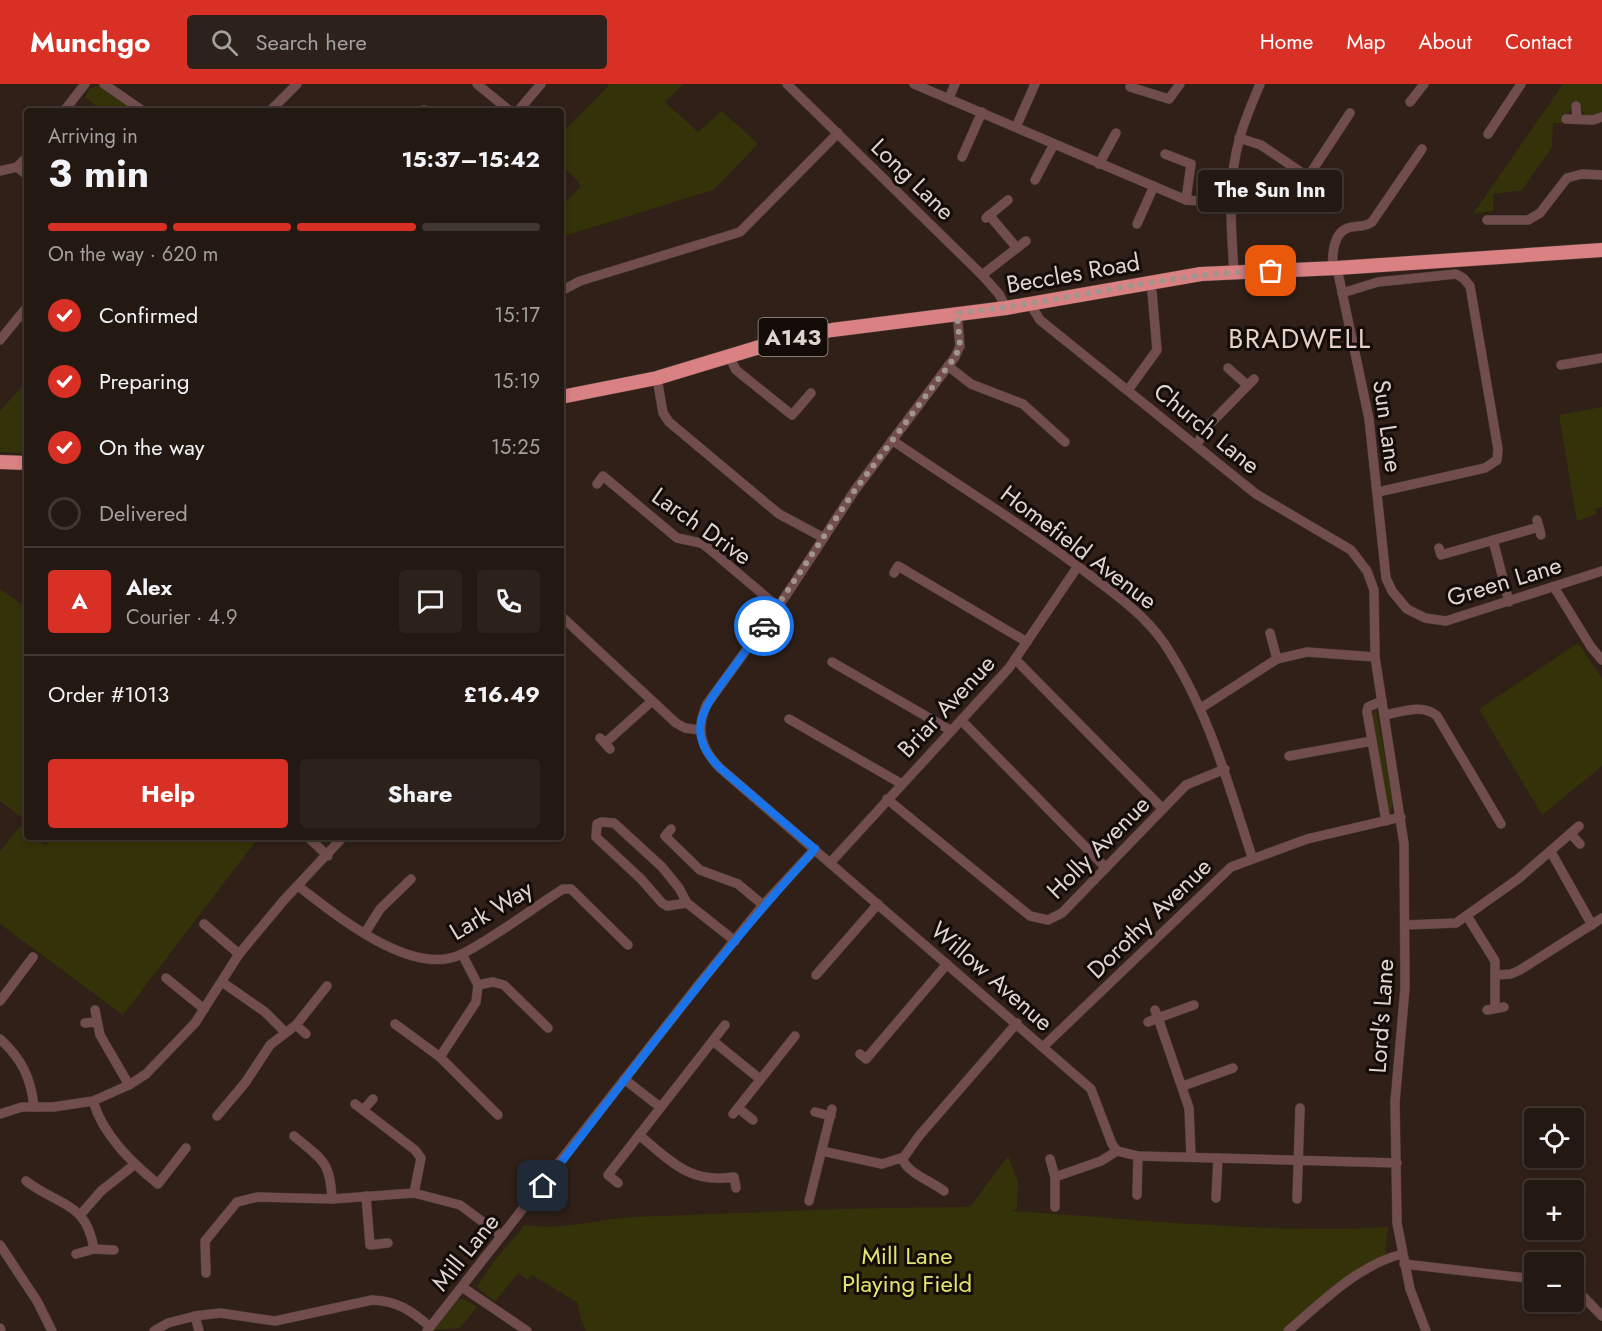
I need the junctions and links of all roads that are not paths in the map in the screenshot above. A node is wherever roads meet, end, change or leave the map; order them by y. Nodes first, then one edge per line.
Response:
1 (85, 84) edge
2 (104, 84) edge
3 (297, 84) edge
4 (477, 84) edge
5 (541, 84) edge
6 (787, 84) edge
7 (914, 84) edge
8 (955, 84) edge
9 (1035, 84) edge
10 (1180, 84) edge
11 (1260, 84) edge
12 (1424, 84) edge
13 (1521, 84) edge
14 (1130, 87) dead end
15 (1409, 87) dead end
16 (1417, 93) junction
17 (949, 98) junction
18 (1410, 102) dead end
19 (1576, 106) dead end
20 (66, 108) edge
21 (139, 108) edge
22 (273, 108) edge
23 (506, 108) edge
24 (521, 108) edge
25 (982, 112) junction
26 (1350, 113) dead end
27 (1334, 115) dead end
28 (1602, 117) edge
29 (1577, 118) junction
30 (1566, 119) dead end
31 (1343, 122) junction
32 (1489, 126) dead end
33 (1016, 127) junction
34 (838, 133) junction
35 (1116, 133) dead end
36 (1239, 138) junction
37 (1054, 144) junction
38 (1422, 149) dead end
39 (962, 150) dead end
40 (1165, 154) dead end
41 (24, 160) edge
42 (1099, 164) junction
43 (17, 167) junction
44 (0, 171) edge
45 (24, 173) edge
46 (1602, 175) edge
47 (1308, 177) junction
48 (1035, 180) dead end
49 (1154, 186) junction
50 (1008, 200) dead end
51 (1292, 200) junction
52 (1186, 201) junction
53 (1230, 203) junction
54 (1301, 206) dead end
55 (1286, 209) dead end
56 (1487, 220) dead end
57 (1137, 224) dead end
58 (1026, 241) dead end
59 (1017, 248) junction
60 (1602, 250) edge
61 (1335, 268) junction
62 (1233, 272) junction
63 (982, 275) junction
64 (564, 289) edge
65 (1152, 292) dead end
66 (1342, 293) junction
67 (1030, 304) junction
68 (1006, 308) junction
69 (24, 311) edge
70 (957, 313) junction
71 (0, 340) edge
72 (729, 356) junction
73 (1602, 358) edge
74 (1561, 365) dead end
75 (948, 366) junction
76 (1228, 368) dead end
77 (657, 378) junction
78 (1128, 390) junction
79 (811, 393) dead end
80 (564, 396) edge
81 (892, 440) junction
82 (1065, 442) dead end
83 (1197, 444) junction
84 (0, 462) edge
85 (24, 463) edge
86 (603, 477) dead end
87 (1378, 492) junction
88 (1539, 528) dead end
89 (824, 538) junction
90 (1493, 540) junction
91 (1441, 556) dead end
92 (898, 566) dead end
93 (1078, 566) junction
94 (1385, 567) junction
95 (1367, 571) junction
96 (1602, 571) edge
97 (1554, 587) junction
98 (1392, 591) joint
99 (1509, 602) junction
100 (778, 607) junction
101 (564, 619) edge
102 (1270, 633) dead end
103 (1027, 642) junction
104 (1375, 657) junction
105 (1015, 659) junction
106 (1277, 659) junction
107 (1602, 660) edge
108 (832, 662) dead end
109 (652, 701) junction
110 (1382, 701) junction
111 (1201, 708) junction
112 (1384, 715) junction
113 (789, 719) dead end
114 (960, 720) junction
115 (700, 730) junction
116 (950, 730) junction
117 (1372, 741) junction
118 (605, 743) dead end
119 (1290, 756) dead end
120 (1225, 769) junction
121 (900, 783) junction
122 (887, 799) junction
123 (1163, 809) junction
124 (1401, 817) junction
125 (1386, 821) junction
126 (1501, 824) dead end
127 (1579, 826) dead end
128 (671, 829) dead end
129 (1571, 834) junction
130 (311, 840) edge
131 (341, 840) edge
132 (1580, 844) dead end
133 (815, 849) junction
134 (1551, 852) junction
135 (328, 856) junction
136 (1252, 857) junction
137 (830, 863) junction
138 (1106, 868) junction
139 (411, 879) dead end
140 (298, 886) junction
141 (687, 903) junction
142 (878, 904) junction
143 (763, 905) junction
144 (1467, 916) junction
145 (1602, 918) edge
146 (204, 924) dead end
147 (1592, 924) junction
148 (1405, 925) junction
149 (365, 933) junction
150 (735, 941) junction
151 (628, 945) dead end
152 (239, 954) junction
153 (462, 954) junction
154 (33, 957) dead end
155 (947, 964) junction
156 (816, 975) dead end
157 (1496, 975) junction
158 (166, 978) dead end
159 (222, 982) junction
160 (478, 985) junction
161 (327, 986) dead end
162 (0, 1001) edge
163 (1194, 1005) dead end
164 (1495, 1008) dead end
165 (204, 1009) junction
166 (94, 1010) dead end
167 (1157, 1014) junction
168 (97, 1022) junction
169 (1148, 1022) dead end
170 (85, 1023) dead end
171 (1017, 1023) junction
172 (395, 1024) dead end
173 (296, 1025) junction
174 (725, 1025) dead end
175 (548, 1028) dead end
176 (285, 1032) junction
177 (306, 1034) dead end
178 (793, 1037) dead end
179 (0, 1039) edge
180 (713, 1041) junction
181 (1044, 1046) junction
182 (440, 1057) junction
183 (866, 1059) dead end
184 (1232, 1068) dead end
185 (760, 1078) junction
186 (624, 1079) junction
187 (129, 1085) junction
188 (1183, 1086) junction
189 (373, 1099) dead end
190 (93, 1101) junction
191 (34, 1107) junction
192 (660, 1107) junction
193 (1300, 1108) dead end
194 (815, 1112) dead end
195 (0, 1114) edge
196 (498, 1115) dead end
197 (217, 1116) dead end
198 (753, 1120) dead end
199 (639, 1135) junction
200 (294, 1136) dead end
201 (186, 1148) dead end
202 (822, 1151) junction
203 (1117, 1151) junction
204 (1138, 1156) junction
205 (1191, 1156) junction
206 (1218, 1158) junction
207 (902, 1159) junction
208 (1050, 1159) dead end
209 (1299, 1160) junction
210 (1397, 1163) junction
211 (134, 1165) junction
212 (1055, 1177) junction
213 (44, 1180) dead end
214 (26, 1181) dead end
215 (618, 1183) dead end
216 (736, 1188) dead end
217 (38, 1190) junction
218 (944, 1191) dead end
219 (414, 1193) junction
220 (1137, 1195) dead end
221 (366, 1196) junction
222 (1216, 1198) dead end
223 (332, 1199) junction
224 (1297, 1199) dead end
225 (809, 1201) dead end
226 (1055, 1207) dead end
227 (81, 1214) junction
228 (502, 1236) junction
229 (388, 1243) dead end
230 (0, 1245) edge
231 (94, 1249) junction
232 (114, 1250) dead end
233 (76, 1254) dead end
234 (1402, 1254) junction
235 (1404, 1264) junction
236 (206, 1273) dead end
237 (1524, 1278) edge
238 (462, 1287) junction
239 (1584, 1297) edge
240 (195, 1316) junction
241 (1602, 1316) edge
242 (275, 1321) junction
243 (428, 1329) edge
244 (52, 1331) edge
245 (154, 1331) edge
246 (199, 1331) edge
247 (276, 1331) edge
248 (527, 1331) edge
249 (1288, 1331) edge
250 (1426, 1331) edge

1 - 20 street
2 - 21 street
3 - 22 street
4 - 23 street
5 - 24 street
6 - 34 street, Long Lane
7 - 17 street
8 - 17 street
9 - 33 street
10 - 14 street
11 - 36 street
12 - 16 street
13 - 32 street
15 - 16 street
16 - 18 street
17 - 25 street
19 - 29 street
25 - 33 street
25 - 39 street
26 - 31 street
27 - 31 street
28 - 29 street
29 - 30 street
31 - 47 street
33 - 37 street
34 - 63 street, Long Lane
34 - 64 street
35 - 42 street
36 - 47 street
36 - 53 street
37 - 42 street
37 - 48 street
38 - 61 street, Sun Lane
40 - 52 street
41 - 43 street
42 - 49 street
43 - 44 street
43 - 45 street
46 - 56 street
47 - 51 street
49 - 52 street
49 - 57 street
50 - 59 street
51 - 54 street
51 - 55 street
52 - 53 street
53 - 62 street
58 - 59 street
59 - 63 street
60 - 61 highway, Beccles Road / A143
61 - 62 highway, Beccles Road / A143
61 - 66 street, Sun Lane
62 - 67 highway, Beccles Road / A143
63 - 68 street, Long Lane
65 - 78 street
66 - 87 street, Sun Lane
66 - 87 street
67 - 68 highway, Beccles Road / A143
67 - 78 street, Church Lane
68 - 70 highway, Beccles Road / A143
69 - 71 street
70 - 72 highway, Beccles Road / A143
70 - 75 street
72 - 77 highway, Beccles Road / A143
72 - 79 street
73 - 74 street
75 - 81 street
75 - 82 street
76 - 83 street
77 - 80 highway, Beccles Road / A143
77 - 89 street
78 - 83 street, Church Lane
81 - 89 street
81 - 93 street, Homefield Avenue
83 - 95 street, Church Lane
84 - 85 highway
86 - 100 street, Larch Drive
87 - 94 street, Sun Lane
88 - 90 street
89 - 100 street
90 - 91 street
90 - 99 street
92 - 103 street
93 - 103 street, Briar Avenue
93 - 111 street, Homefield Avenue
94 - 95 street
94 - 98 street, Sun Lane
95 - 104 street, Lord's Lane
96 - 97 street, Green Lane
97 - 99 street, Green Lane
97 - 107 street
98 - 99 street, Green Lane
100 - 115 street
101 - 109 street
102 - 106 street
103 - 105 street, Briar Avenue
104 - 106 street
104 - 110 street, Lord's Lane
105 - 114 street, Briar Avenue
105 - 123 street
106 - 111 street
108 - 116 street
109 - 115 street
109 - 118 street
110 - 112 street, Lord's Lane
110 - 117 street
111 - 120 street, Homefield Avenue
112 - 124 street, Lord's Lane
112 - 126 street
113 - 121 street
114 - 116 street, Briar Avenue
114 - 138 street
115 - 133 street
116 - 121 street, Briar Avenue
117 - 119 street
117 - 125 street
120 - 123 street, Holly Avenue
120 - 136 street, Homefield Avenue
121 - 122 street, Briar Avenue
122 - 137 street, Briar Avenue
122 - 138 street, Holly Avenue
123 - 138 street, Holly Avenue
124 - 125 street, Dorothy Avenue
124 - 148 street, Lord's Lane
125 - 136 street, Dorothy Avenue
127 - 129 street
128 - 143 street
129 - 132 street
129 - 134 street
130 - 135 street
131 - 135 street
133 - 137 street, Willow Avenue
133 - 143 street, Mill Lane
134 - 144 street
134 - 147 street
135 - 140 street
136 - 181 street, Dorothy Avenue
137 - 142 street, Willow Avenue
139 - 149 street
140 - 149 street, Lark Way
140 - 152 street
141 - 141 street
141 - 150 street
142 - 155 street, Willow Avenue
142 - 156 street
143 - 150 street, Mill Lane
144 - 148 street
144 - 157 street
145 - 147 street
146 - 152 street
147 - 157 street
148 - 210 street, Lord's Lane
149 - 153 street, Lark Way
150 - 186 street, Mill Lane
151 - 153 street, Lark Way
152 - 159 street
153 - 160 street
154 - 162 street
155 - 171 street, Willow Avenue
155 - 183 street
157 - 164 street
158 - 165 street
159 - 165 street
159 - 176 street
160 - 175 street
160 - 182 street
161 - 173 street
163 - 167 street
165 - 187 street
166 - 168 street
167 - 169 street
167 - 188 street
168 - 170 street
168 - 187 street
171 - 181 street, Willow Avenue
171 - 207 street
172 - 182 street
173 - 176 street
173 - 177 street
174 - 180 street
176 - 197 street
178 - 185 street
179 - 191 street
180 - 185 street
180 - 192 street
181 - 203 street, Willow Avenue
182 - 196 street
184 - 188 street
185 - 198 street
186 - 192 street
186 - 228 street, Mill Lane
187 - 190 street
188 - 205 street
189 - 219 street
190 - 191 street
190 - 211 street
191 - 195 street
192 - 199 street
193 - 209 street
194 - 202 street
199 - 215 street
199 - 216 street
200 - 223 street
201 - 211 street
202 - 207 street
202 - 225 street
203 - 204 street
203 - 212 street
204 - 205 street
204 - 220 street
205 - 206 street
206 - 209 street
206 - 222 street
207 - 218 street
208 - 212 street
209 - 210 street
209 - 224 street
210 - 234 street, Lord's Lane
211 - 227 street
212 - 226 street
213 - 217 street
214 - 217 street
217 - 227 street
219 - 221 street
219 - 228 street
221 - 223 street
221 - 229 street
223 - 236 street
227 - 231 street
228 - 238 street, Mill Lane
230 - 244 street
231 - 232 street
231 - 233 street
234 - 235 street, Lord's Lane
234 - 249 street
235 - 237 street
235 - 250 street, Lord's Lane
238 - 243 street, Mill Lane
238 - 248 street
239 - 241 street
240 - 242 street
240 - 245 street
240 - 246 street
242 - 243 street
242 - 247 street

